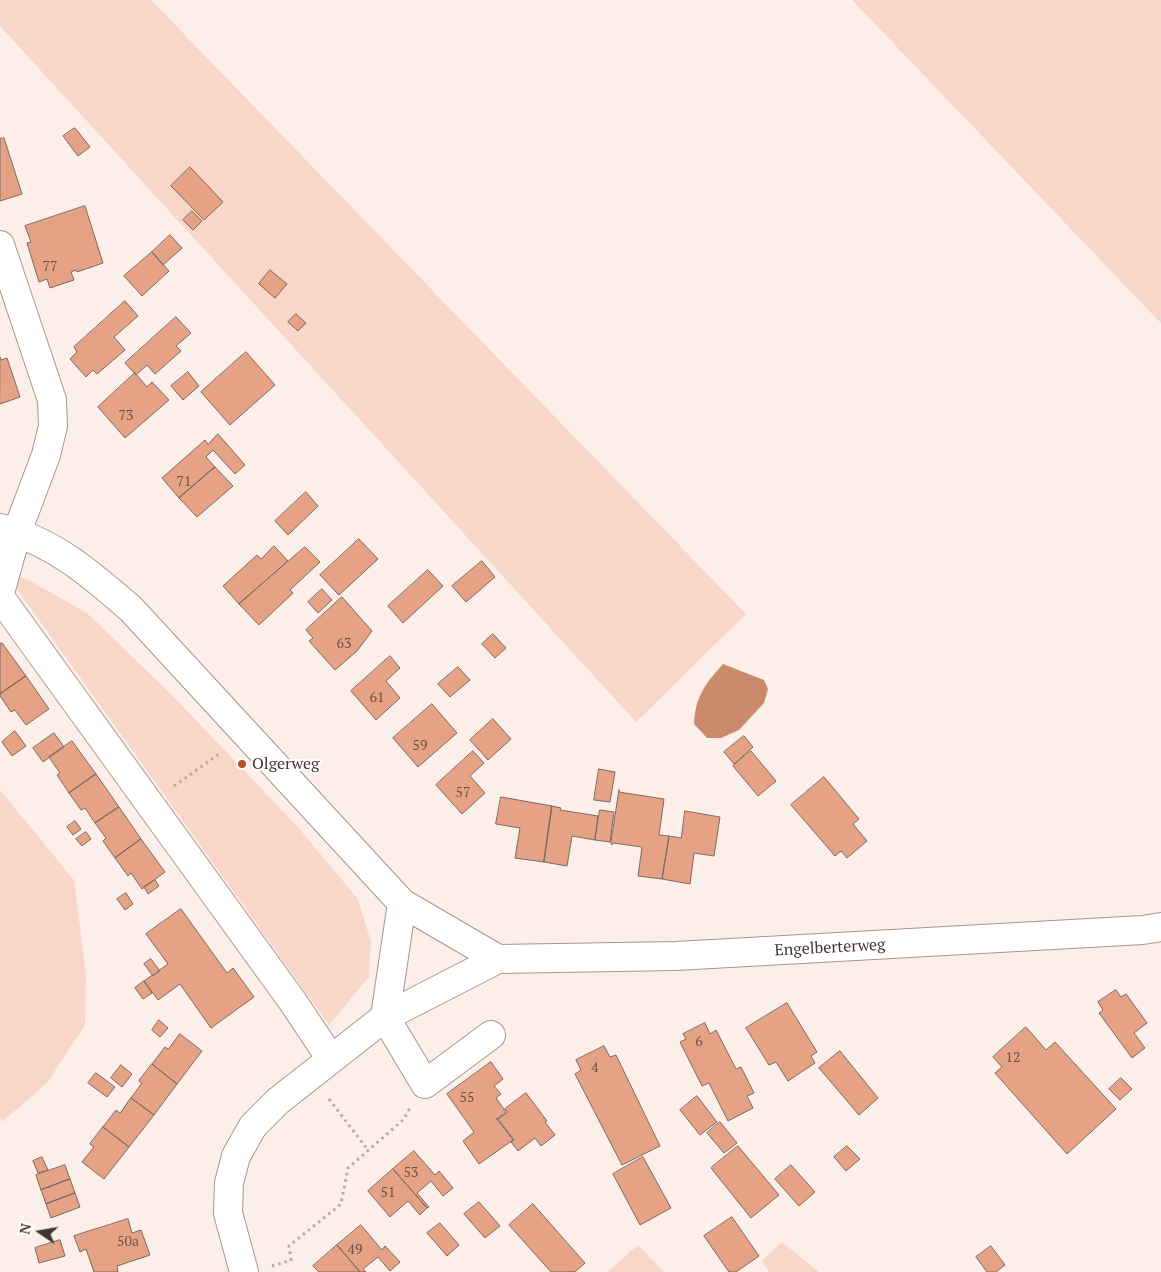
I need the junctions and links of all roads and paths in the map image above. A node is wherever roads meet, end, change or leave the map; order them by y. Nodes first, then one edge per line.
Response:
1 (0, 245) edge
2 (8, 530) edge
3 (0, 595) edge
4 (246, 734) junction
5 (149, 804) junction
6 (402, 903) junction
7 (1161, 927) edge
8 (498, 959) junction
9 (385, 1017) junction
10 (491, 1035) dead end
11 (331, 1059) junction
12 (310, 1075) junction
13 (425, 1084) junction
14 (368, 1150) junction
15 (256, 1270) edge

1 - 2 street
2 - 3 street
2 - 4 street
3 - 5 street
4 - 5 path
4 - 6 street
5 - 11 street
6 - 8 street
6 - 9 street
7 - 8 street, Engelberterweg
8 - 9 street, Engelberterweg
9 - 11 street
9 - 13 street
10 - 13 street
11 - 12 street
12 - 14 path
12 - 15 street
13 - 14 path
14 - 15 path

